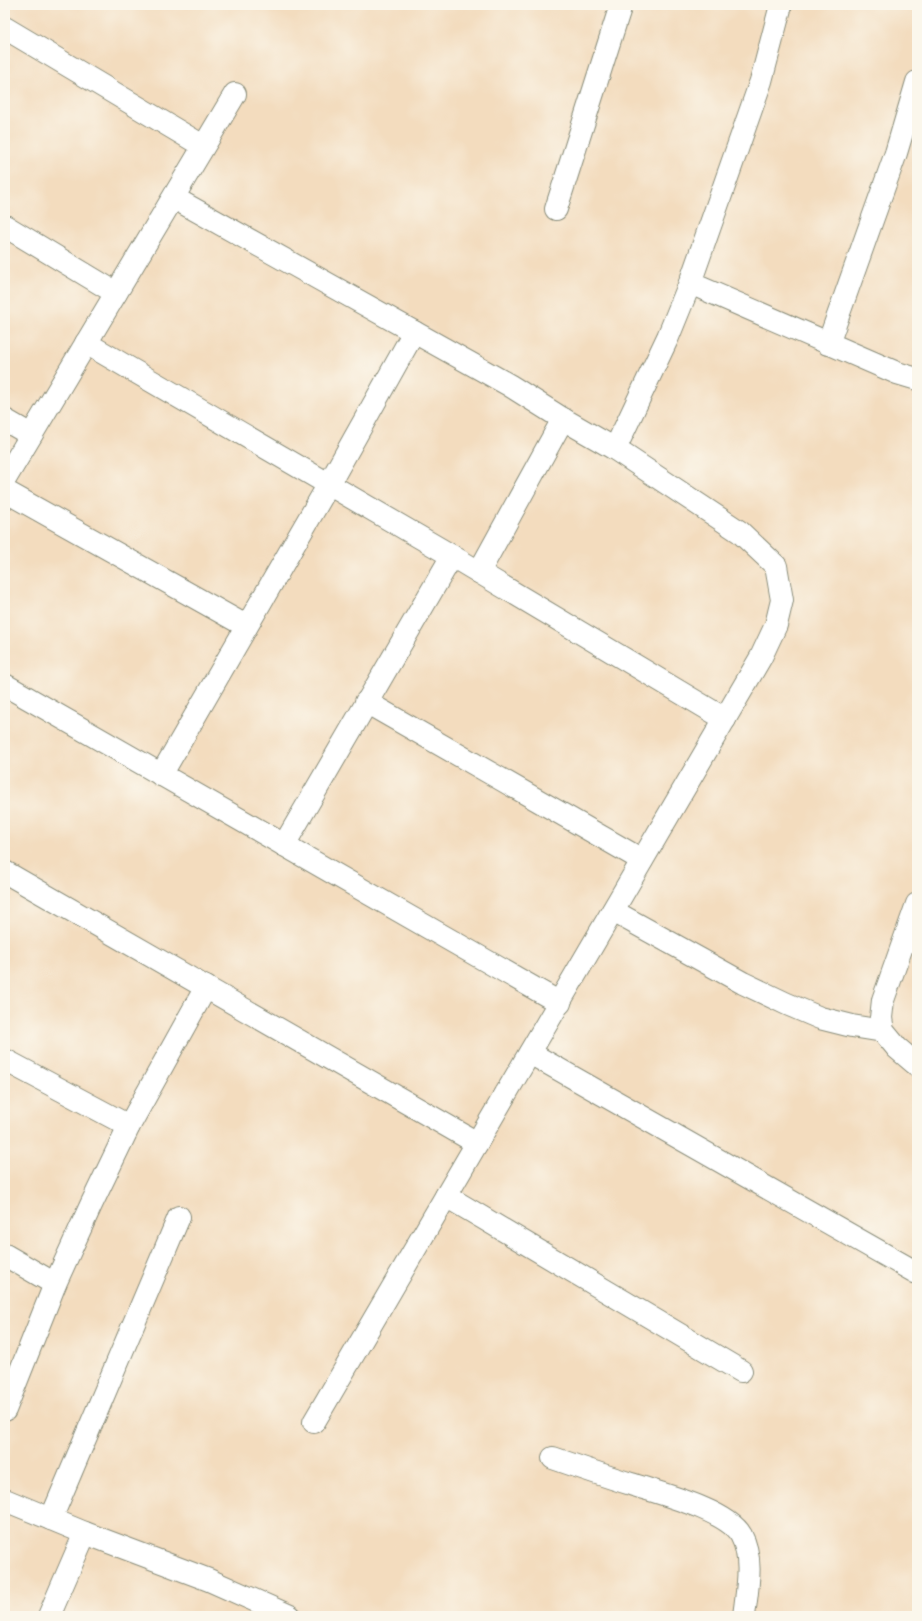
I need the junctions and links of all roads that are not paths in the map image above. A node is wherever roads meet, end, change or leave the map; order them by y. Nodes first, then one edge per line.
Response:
1 (621, 5) edge
2 (781, 5) edge
3 (5, 28) edge
4 (917, 82) edge
5 (236, 94) dead end
6 (203, 146) junction
7 (174, 198) junction
8 (556, 208) dead end
9 (5, 226) edge
10 (690, 283) junction
11 (116, 293) junction
12 (414, 332) junction
13 (86, 343) junction
14 (828, 344) junction
15 (917, 379) edge
16 (563, 419) junction
17 (5, 420) edge
18 (31, 435) junction
19 (615, 449) junction
20 (5, 479) edge
21 (329, 484) junction
22 (5, 490) edge
23 (452, 556) junction
24 (479, 572) junction
25 (246, 626) junction
26 (5, 686) edge
27 (366, 702) junction
28 (725, 719) junction
29 (161, 775) junction
30 (284, 845) junction
31 (642, 860) junction
32 (5, 872) edge
33 (917, 904) edge
34 (613, 911) junction
35 (206, 987) junction
36 (560, 1003) junction
37 (883, 1031) junction
38 (530, 1053) junction
39 (5, 1060) edge
40 (917, 1065) edge
41 (129, 1126) junction
42 (477, 1143) junction
43 (446, 1196) junction
44 (179, 1217) dead end
45 (5, 1255) edge
46 (917, 1273) edge
47 (55, 1284) junction
48 (741, 1371) dead end
49 (5, 1410) edge
50 (314, 1422) dead end
51 (553, 1458) dead end
52 (5, 1500) edge
53 (51, 1519) junction
54 (85, 1533) junction
55 (49, 1616) edge
56 (290, 1616) edge
57 (744, 1616) edge

1 - 8 street
2 - 10 street
3 - 6 street
4 - 14 street
5 - 6 street
6 - 7 street
7 - 11 street
7 - 12 street
9 - 11 street
10 - 14 street
10 - 19 street
11 - 13 street
12 - 16 street
12 - 21 street
13 - 18 street
13 - 21 street
14 - 15 street
16 - 19 street
16 - 24 street
17 - 18 street
18 - 20 street
19 - 28 street
21 - 23 street
21 - 25 street
22 - 25 street
23 - 24 street
23 - 27 street
24 - 28 street
25 - 29 street
26 - 29 street
27 - 30 street
27 - 31 street
28 - 31 street
29 - 30 street
30 - 36 street
31 - 34 street
32 - 35 street
33 - 37 street
34 - 36 street
34 - 37 street
35 - 41 street
35 - 42 street
36 - 38 street
37 - 40 street
38 - 42 street
38 - 46 street
39 - 41 street
41 - 47 street
42 - 43 street
43 - 48 street
43 - 50 street
44 - 53 street
45 - 47 street
47 - 49 street
51 - 57 street
52 - 53 street
53 - 54 street
54 - 55 street
54 - 56 street

